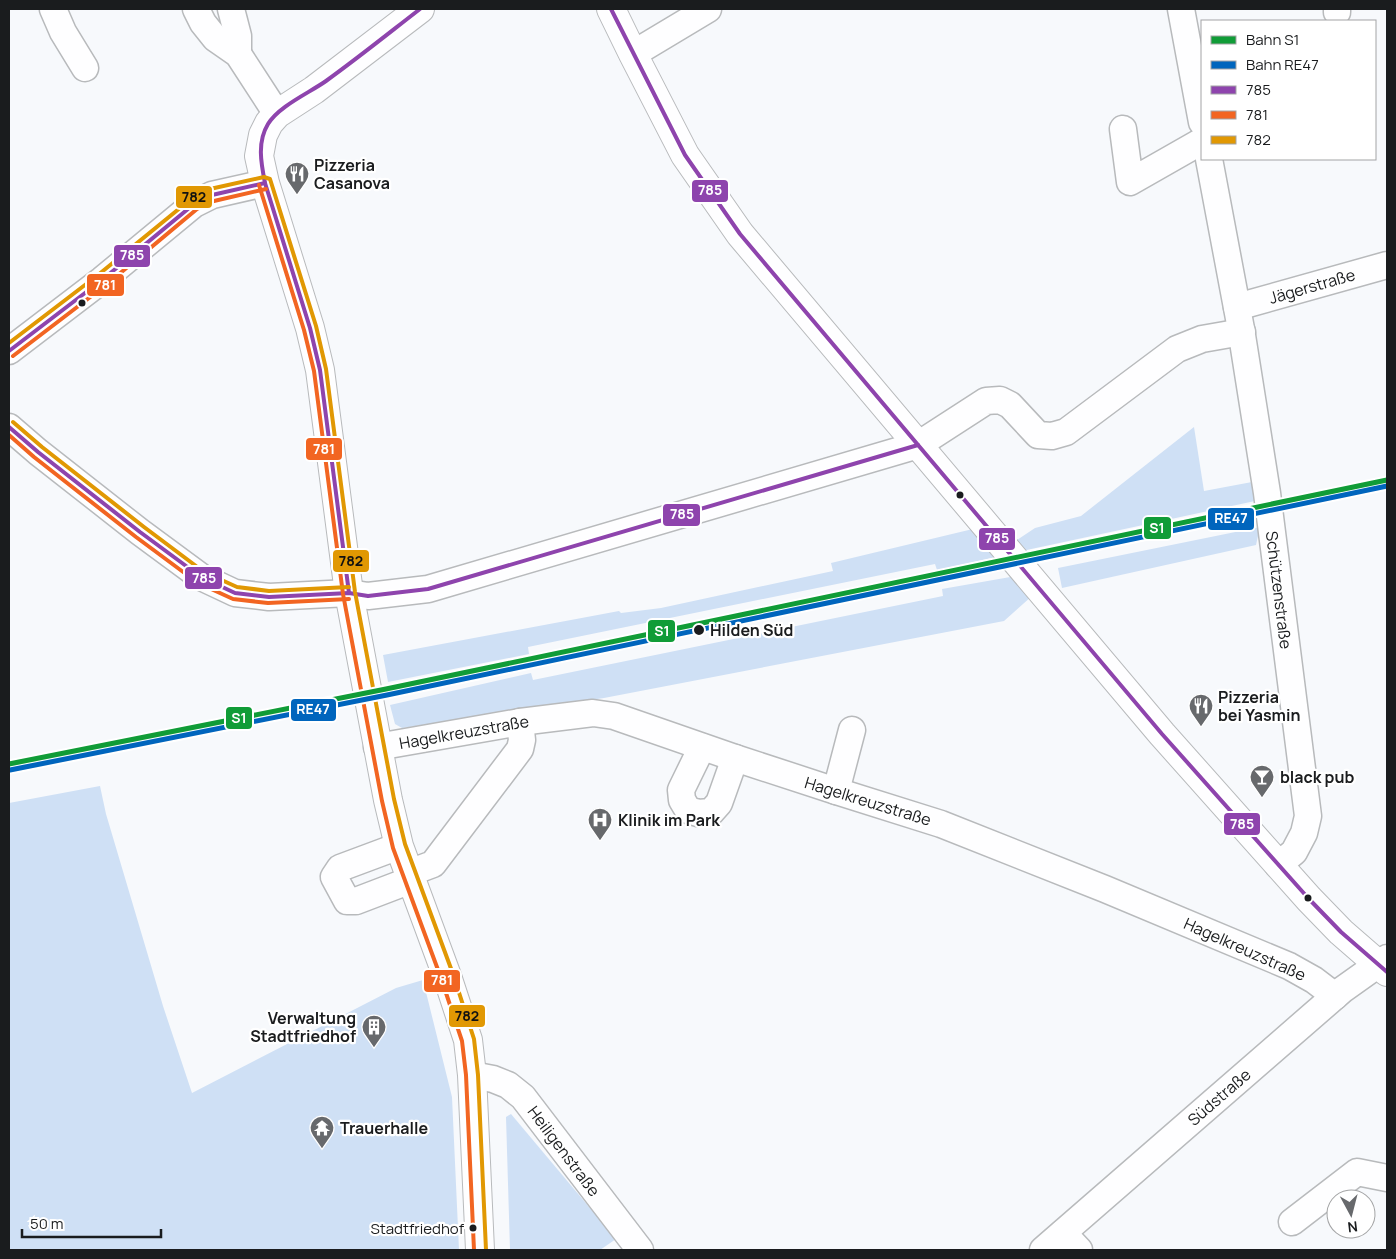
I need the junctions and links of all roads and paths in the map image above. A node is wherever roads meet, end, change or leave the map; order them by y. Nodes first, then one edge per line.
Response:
1 (53, 9) edge
2 (196, 9) edge
3 (231, 9) edge
4 (420, 9) edge
5 (611, 9) edge
6 (708, 9) edge
7 (1181, 9) edge
8 (238, 54) junction
9 (633, 54) junction
10 (85, 68) dead end
11 (277, 114) junction
12 (1201, 117) edge
13 (1123, 129) dead end
14 (1201, 142) edge
15 (1209, 160) edge
16 (265, 183) junction
17 (1387, 265) edge
18 (1237, 307) junction
19 (1242, 332) junction
20 (9, 351) edge
21 (9, 428) edge
22 (918, 445) junction
23 (362, 594) junction
24 (520, 722) junction
25 (852, 730) dead end
26 (377, 747) junction
27 (702, 747) junction
28 (735, 758) junction
29 (836, 791) junction
30 (399, 846) junction
31 (1278, 865) junction
32 (410, 877) junction
33 (1384, 965) edge
34 (1335, 996) junction
35 (472, 1075) junction
36 (1387, 1178) edge
37 (1292, 1222) dead end
38 (1071, 1242) edge
39 (480, 1250) edge
40 (640, 1250) edge
41 (1043, 1250) edge

1 - 10 street
2 - 8 street
3 - 8 street
4 - 11 main road
5 - 9 main road
6 - 9 street
7 - 12 street
8 - 11 street
9 - 22 main road
11 - 16 main road
13 - 14 street
15 - 18 street, Schützenstraße
16 - 20 street
16 - 23 main road
17 - 18 street, Jägerstraße
18 - 19 street, Schützenstraße
19 - 22 street
19 - 31 street, Schützenstraße
21 - 23 street
22 - 23 street
22 - 31 main road
23 - 26 main road
24 - 26 street, Hagelkreuzstraße
24 - 27 street, Hagelkreuzstraße
24 - 32 street
25 - 29 street
26 - 30 main road
27 - 28 street, Hagelkreuzstraße
27 - 28 street
28 - 29 street, Hagelkreuzstraße
29 - 34 street, Hagelkreuzstraße
30 - 32 main road
30 - 32 street
31 - 33 main road
32 - 35 main road
33 - 34 street, Südstraße
34 - 38 street, Südstraße
35 - 39 main road
35 - 40 street, Heiligenstraße
36 - 37 street
38 - 41 street, Südstraße

